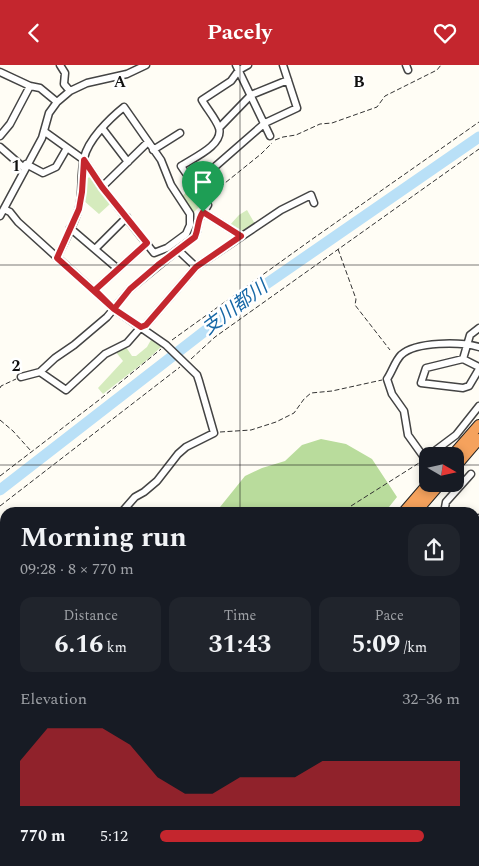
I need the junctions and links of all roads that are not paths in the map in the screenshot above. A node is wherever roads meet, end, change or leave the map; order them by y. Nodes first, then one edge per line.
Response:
1 (60, 65) edge
2 (146, 65) edge
3 (248, 65) edge
4 (283, 65) edge
5 (238, 67) edge
6 (0, 72) edge
7 (288, 80) junction
8 (30, 86) junction
9 (70, 91) junction
10 (251, 95) junction
11 (57, 101) junction
12 (265, 123) junction
13 (102, 128) junction
14 (219, 128) junction
15 (45, 132) junction
16 (180, 133) dead end
17 (270, 136) dead end
18 (0, 137) edge
19 (148, 142) junction
20 (0, 147) edge
21 (67, 148) junction
22 (153, 150) junction
23 (84, 160) junction
24 (128, 162) junction
25 (26, 166) junction
26 (102, 187) junction
27 (314, 203) dead end
28 (208, 205) road end
29 (2, 212) edge
30 (203, 212) junction
31 (127, 217) junction
32 (70, 228) junction
33 (241, 236) junction
34 (147, 243) junction
35 (95, 249) junction
36 (178, 250) junction
37 (57, 258) junction
38 (196, 267) junction
39 (118, 269) junction
40 (95, 290) junction
41 (114, 309) junction
42 (141, 327) junction
43 (479, 329) edge
44 (466, 343) junction
45 (479, 347) edge
46 (463, 359) junction
47 (479, 368) edge
48 (40, 372) junction
49 (21, 377) road end
50 (479, 406) edge
51 (479, 425) edge
52 (479, 439) edge
53 (442, 447) edge
54 (460, 447) edge
55 (419, 449) edge
56 (464, 456) edge
57 (471, 474) dead end
58 (420, 493) edge
59 (433, 493) edge
60 (126, 507) edge
61 (408, 507) edge
62 (421, 507) edge
63 (445, 507) edge

1 - 9 street
2 - 9 street
3 - 5 street
4 - 7 street
5 - 10 street
5 - 14 street
6 - 8 street
7 - 10 street
7 - 12 street
8 - 11 street
8 - 18 street
9 - 11 street
10 - 12 street
10 - 14 street
11 - 15 street
12 - 14 street
12 - 17 street
13 - 19 street
13 - 23 street
13 - 24 street
15 - 21 street
15 - 25 street
16 - 22 street
19 - 22 street
19 - 24 street
20 - 25 street
21 - 23 street
21 - 25 street
22 - 34 street
23 - 26 street
23 - 32 street
24 - 26 street
25 - 29 street
26 - 31 street
27 - 33 street
28 - 30 street
29 - 37 street
30 - 33 street
30 - 36 street
31 - 34 street
31 - 35 street
32 - 35 street
32 - 37 street
33 - 38 street
34 - 39 street
35 - 39 street
36 - 38 street
36 - 41 street
37 - 40 street
38 - 42 street
39 - 40 street
40 - 41 street
41 - 42 street
41 - 48 street
42 - 48 street
42 - 60 street
43 - 44 street
44 - 45 street
44 - 46 street
44 - 55 street
46 - 47 street
46 - 47 street
48 - 49 street
50 - 53 street
51 - 54 highway
52 - 56 highway
57 - 63 street
58 - 61 highway
59 - 62 highway

